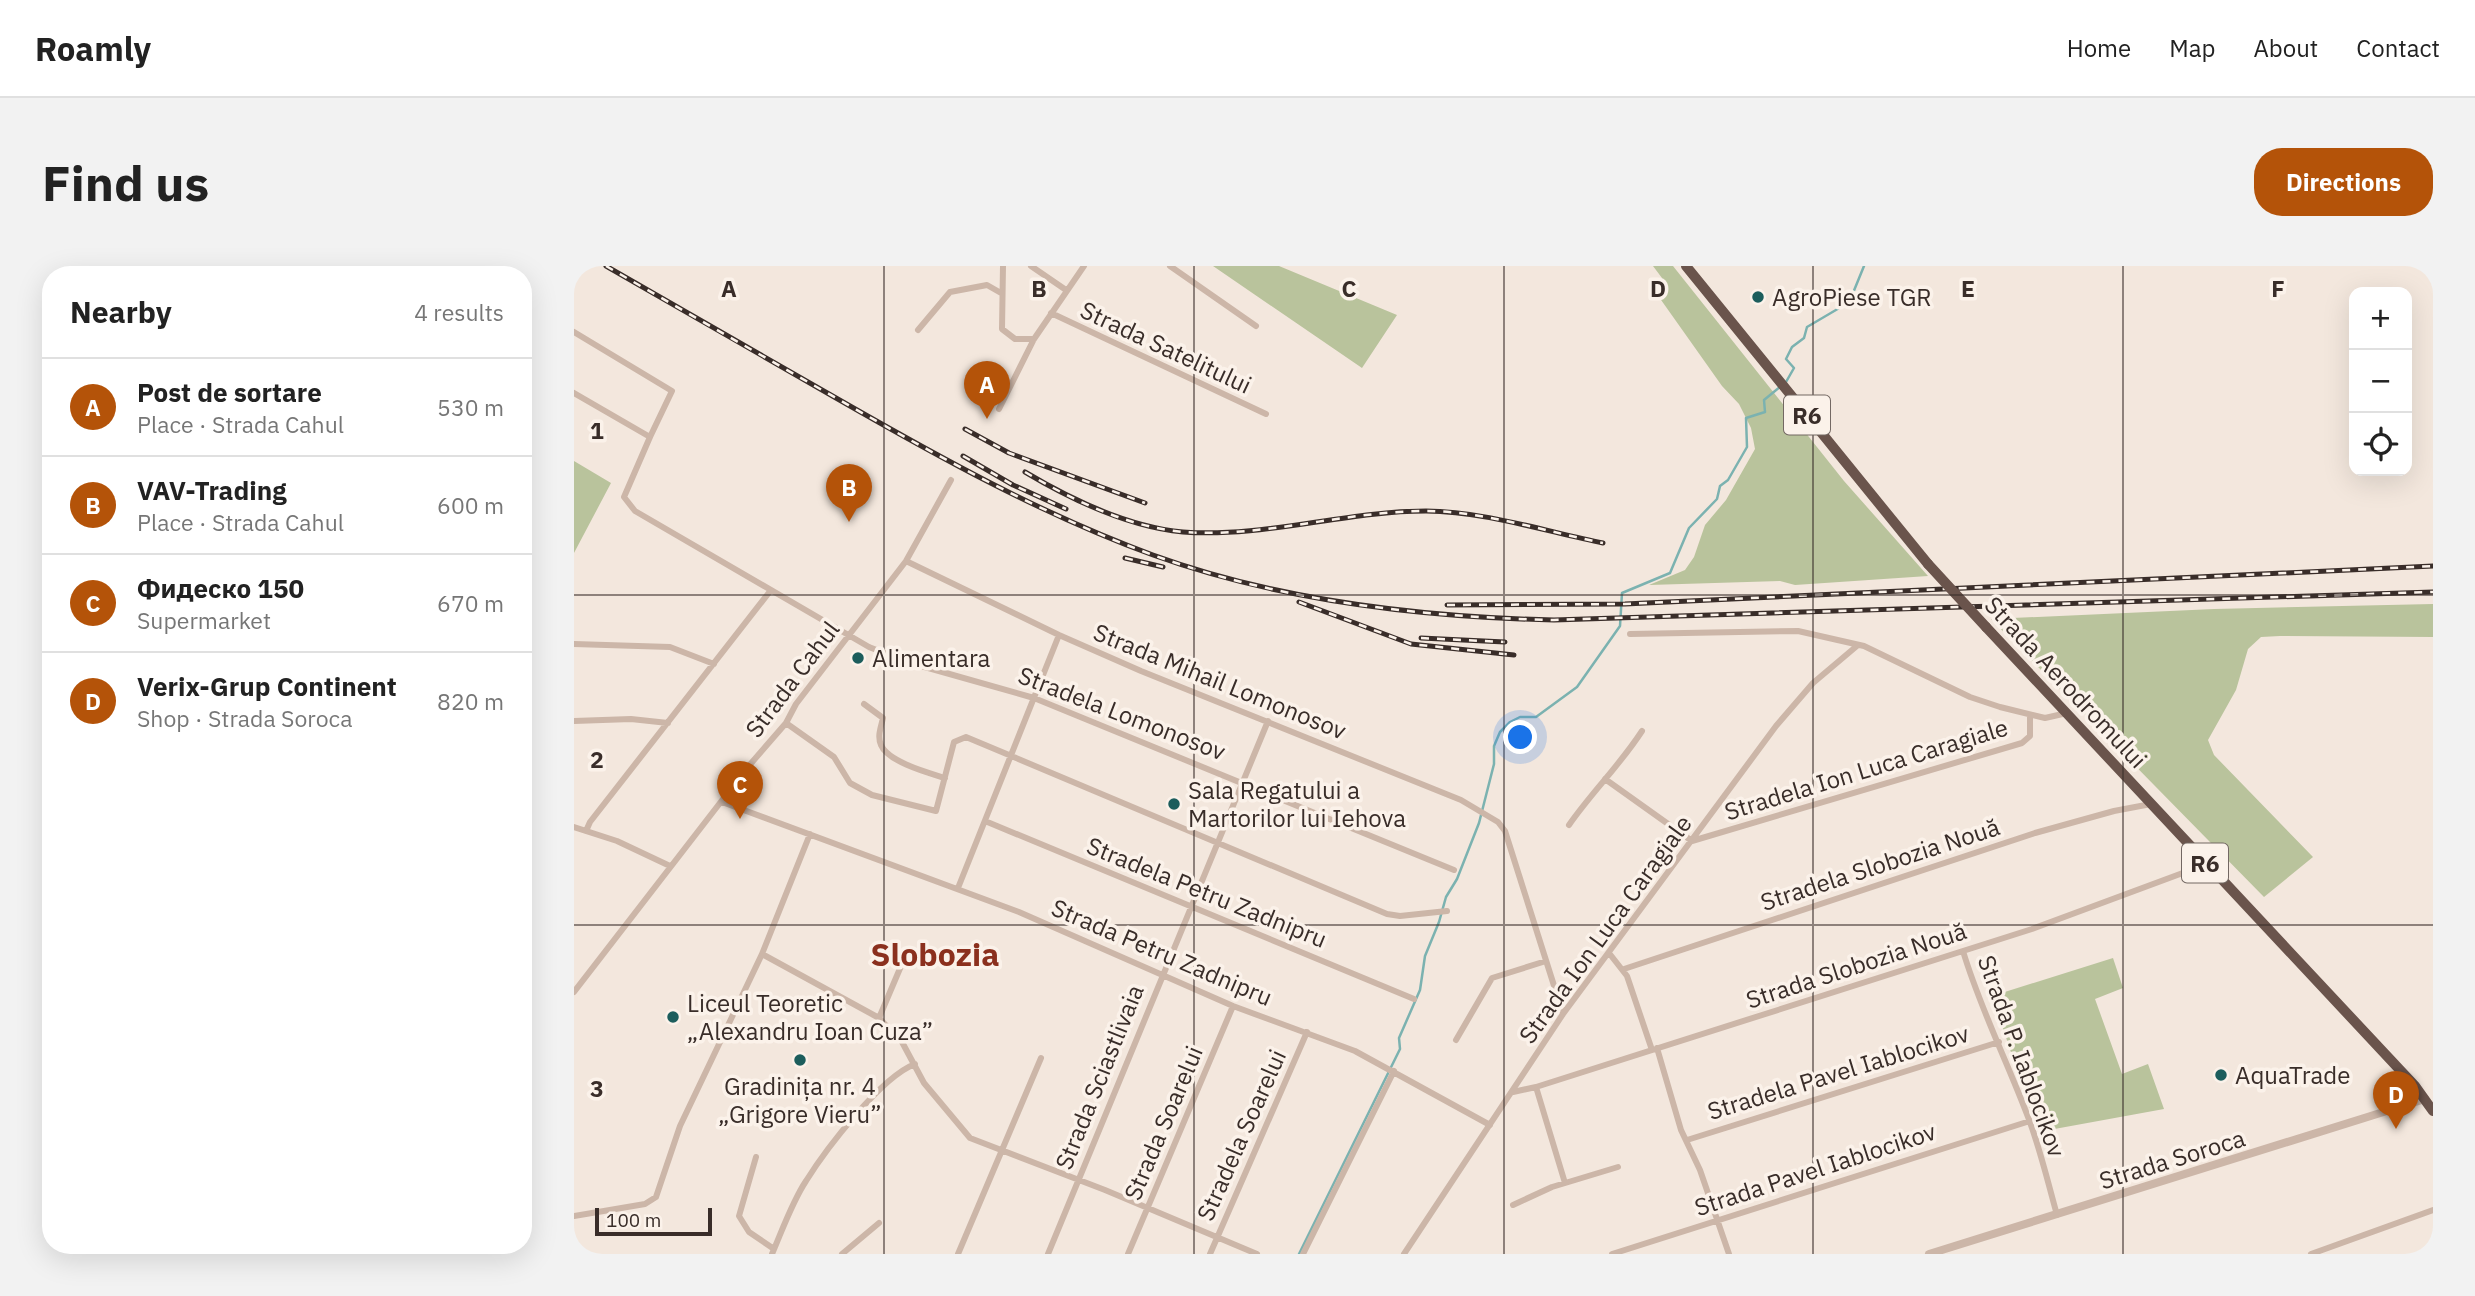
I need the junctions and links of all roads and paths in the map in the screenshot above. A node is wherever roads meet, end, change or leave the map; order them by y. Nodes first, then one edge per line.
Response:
1 (1003, 266) edge
2 (1031, 266) edge
3 (1084, 266) edge
4 (1170, 266) edge
5 (1686, 266) edge
6 (1066, 290) junction
7 (1001, 293) junction
8 (1051, 313) junction
9 (1256, 326) dead end
10 (918, 330) dead end
11 (574, 332) edge
12 (1034, 339) junction
13 (574, 393) edge
14 (999, 410) dead end
15 (1266, 414) dead end
16 (650, 437) junction
17 (951, 480) dead end
18 (906, 561) junction
19 (771, 590) junction
20 (1630, 634) dead end
21 (1059, 635) junction
22 (849, 636) junction
23 (574, 643) edge
24 (1858, 645) junction
25 (714, 664) junction
26 (1034, 698) junction
27 (864, 704) dead end
28 (2067, 713) junction
29 (2030, 715) junction
30 (574, 721) edge
31 (1268, 721) junction
32 (668, 723) junction
33 (786, 723) junction
34 (1642, 732) dead end
35 (1010, 756) junction
36 (945, 778) junction
37 (1605, 779) junction
38 (1242, 781) junction
39 (722, 802) junction
40 (2151, 804) junction
41 (985, 821) junction
42 (1569, 825) dead end
43 (574, 827) edge
44 (586, 831) junction
45 (810, 834) junction
46 (1692, 841) junction
47 (1216, 844) junction
48 (2207, 864) junction
49 (670, 866) junction
50 (1454, 870) dead end
51 (958, 888) junction
52 (1190, 906) junction
53 (1447, 911) dead end
54 (1963, 951) junction
55 (1609, 953) junction
56 (762, 954) junction
57 (904, 959) dead end
58 (1546, 961) junction
59 (1624, 969) junction
60 (1161, 975) junction
61 (574, 992) edge
62 (1414, 999) dead end
63 (1233, 1006) junction
64 (1563, 1014) junction
65 (879, 1018) junction
66 (1307, 1032) junction
67 (1456, 1040) dead end
68 (1999, 1042) junction
69 (1655, 1049) junction
70 (1041, 1058) dead end
71 (915, 1064) junction
72 (1394, 1071) junction
73 (1536, 1087) junction
74 (1513, 1092) junction
75 (2426, 1099) junction
76 (2433, 1111) edge
77 (2030, 1121) junction
78 (1490, 1125) junction
79 (1687, 1140) junction
80 (1000, 1152) junction
81 (756, 1157) dead end
82 (1618, 1167) dead end
83 (1079, 1179) junction
84 (1565, 1183) junction
85 (1513, 1205) dead end
86 (1148, 1207) junction
87 (2433, 1210) edge
88 (2057, 1215) junction
89 (574, 1216) edge
90 (1717, 1220) junction
91 (879, 1223) dead end
92 (1218, 1236) junction
93 (773, 1252) edge
94 (842, 1254) edge
95 (958, 1254) edge
96 (1048, 1254) edge
97 (1128, 1254) edge
98 (1210, 1254) edge
99 (1257, 1254) edge
100 (1303, 1254) edge
101 (1404, 1254) edge
102 (1612, 1254) edge
103 (1729, 1254) edge
104 (1929, 1254) edge
105 (2311, 1254) edge

1 - 7 street
2 - 6 street
3 - 6 street
4 - 9 street
5 - 28 highway, Strada Aerodromului / R6, bridge
6 - 8 street
7 - 10 street
7 - 12 street
8 - 12 street
8 - 15 street, Strada Satelitului
11 - 16 street
12 - 14 street
13 - 16 street
16 - 19 street, Stradela Lomonosov
17 - 18 street, Strada Cahul
18 - 21 street, Strada Mihail Lomonosov
18 - 22 street, Strada Cahul
19 - 22 street, Stradela Lomonosov
19 - 25 street
20 - 24 street
21 - 26 street
21 - 31 street, Strada Mihail Lomonosov
22 - 26 street, Stradela Lomonosov
22 - 33 street, Strada Cahul
23 - 25 street
24 - 29 street
24 - 46 street, Strada Ion Luca Caragiale
25 - 32 street
26 - 35 street
26 - 38 street, Stradela Lomonosov
27 - 36 street
28 - 29 street
28 - 40 highway, Strada Aerodromului / R6
29 - 46 street, Stradela Ion Luca Caragiale
30 - 32 street
31 - 38 street, Strada Sciastlivaia
31 - 58 street, Strada Mihail Lomonosov
32 - 44 street
33 - 36 street
33 - 39 street, Strada Cahul
34 - 37 street
35 - 36 street
35 - 41 street
35 - 47 street
37 - 42 street
37 - 46 street
38 - 47 street, Strada Sciastlivaia
38 - 50 street, Stradela Lomonosov
39 - 45 street, Strada Petru Zadnipru
39 - 49 street, Strada Cahul
40 - 48 highway, Strada Aerodromului / R6
40 - 59 street, Stradela Slobozia Nouă
41 - 51 street
41 - 52 street, Stradela Petru Zadnipru
43 - 44 street
44 - 49 street
45 - 51 street, Strada Petru Zadnipru
45 - 56 street
46 - 55 street, Strada Ion Luca Caragiale
47 - 52 street, Strada Sciastlivaia
47 - 53 street
48 - 54 street, Strada Slobozia Nouă
48 - 75 highway, Strada Aerodromului / R6
49 - 61 street, Strada Cahul
51 - 60 street, Strada Petru Zadnipru
52 - 60 street, Strada Sciastlivaia
52 - 62 street, Stradela Petru Zadnipru
54 - 68 street, Strada P. Iablocikov
54 - 69 street, Strada Slobozia Nouă
55 - 59 street
55 - 64 street, Strada Ion Luca Caragiale
56 - 65 street
56 - 89 street
57 - 65 street
58 - 64 street, Strada Mihail Lomonosov
58 - 67 street
59 - 69 street
60 - 63 street, Strada Petru Zadnipru
60 - 83 street, Strada Sciastlivaia
63 - 66 street, Strada Petru Zadnipru
63 - 86 street, Strada Soarelui
64 - 74 street, Strada Ion Luca Caragiale
65 - 71 street
66 - 72 street, Strada Petru Zadnipru
66 - 92 street, Stradela Soarelui
68 - 77 street, Strada P. Iablocikov
68 - 79 street, Stradela Pavel Iablocikov
69 - 73 street, Strada Slobozia Nouă
69 - 79 street
70 - 80 street
71 - 80 street
71 - 93 street
72 - 78 street, Strada Petru Zadnipru
72 - 100 street
73 - 74 street, Strada Slobozia Nouă
73 - 84 street
74 - 78 street, Strada Ion Luca Caragiale
75 - 76 highway, Strada Aerodromului / R6
75 - 88 street, Strada Soroca
77 - 88 street, Strada P. Iablocikov
77 - 90 street, Strada Pavel Iablocikov
78 - 101 street, Strada Ion Luca Caragiale
79 - 90 street
80 - 83 street
80 - 95 street
81 - 93 street
82 - 84 street
83 - 86 street
83 - 96 street, Strada Sciastlivaia
84 - 85 street
86 - 92 street
86 - 97 street, Strada Soarelui
87 - 105 street
88 - 104 street, Strada Soroca
90 - 102 street, Strada Pavel Iablocikov
90 - 103 street
91 - 94 street
92 - 98 street, Stradela Soarelui
92 - 99 street

